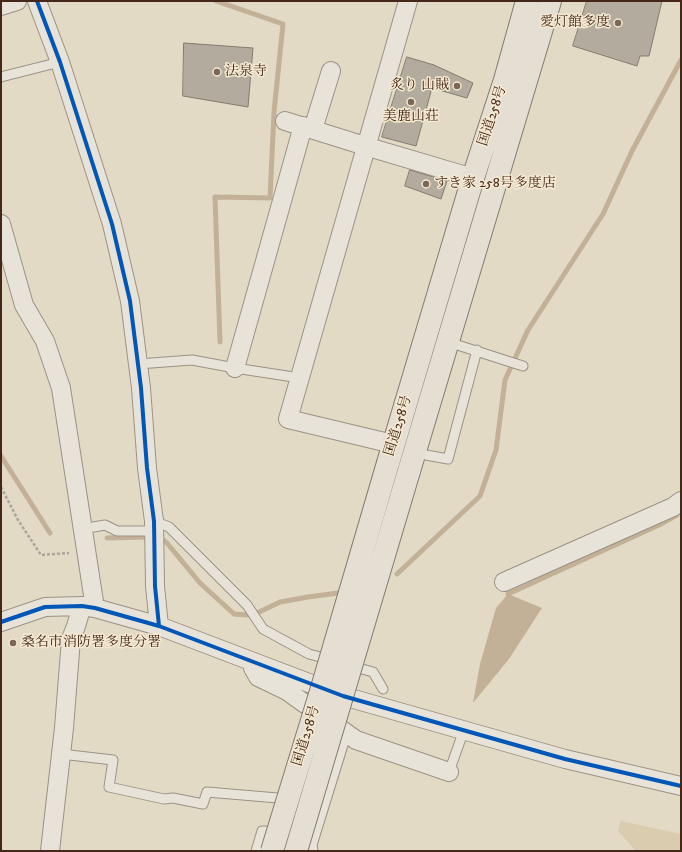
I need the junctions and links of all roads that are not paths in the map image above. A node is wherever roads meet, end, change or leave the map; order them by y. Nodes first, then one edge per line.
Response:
1 (17, 1) edge
2 (38, 1) edge
3 (408, 1) edge
4 (527, 1) edge
5 (550, 1) edge
6 (1, 6) edge
7 (60, 62) junction
8 (331, 71) dead end
9 (1, 77) edge
10 (285, 121) dead end
11 (308, 127) junction
12 (366, 146) junction
13 (473, 178) junction
14 (1, 224) edge
15 (448, 342) junction
16 (476, 350) junction
17 (138, 364) junction
18 (523, 366) dead end
19 (235, 368) junction
20 (300, 378) junction
21 (390, 453) junction
22 (412, 462) junction
23 (681, 501) edge
24 (154, 526) junction
25 (82, 529) junction
26 (504, 582) dead end
27 (88, 607) junction
28 (1, 622) edge
29 (159, 626) junction
30 (250, 662) junction
31 (322, 688) junction
32 (383, 690) dead end
33 (343, 696) junction
34 (464, 730) junction
35 (347, 732) junction
36 (61, 754) junction
37 (449, 772) joint
38 (681, 786) edge
39 (326, 802) junction
40 (295, 846) edge
41 (50, 851) edge
42 (256, 851) edge

1 - 6 street
2 - 7 street
3 - 12 street
4 - 13 highway, 国道258号
5 - 15 highway, 国道258号
7 - 9 lane
7 - 17 street
8 - 11 street
10 - 11 street
11 - 12 street
11 - 19 street
12 - 13 street
12 - 20 street
13 - 21 highway, 国道258号
14 - 25 street
15 - 16 lane
15 - 22 highway, 国道258号
16 - 18 lane
16 - 22 lane
17 - 19 lane
17 - 24 street
19 - 20 lane
20 - 21 street
21 - 31 highway, 国道258号, bridge
22 - 33 highway, 国道258号, bridge
23 - 26 street
24 - 25 lane
24 - 29 street
24 - 32 lane
25 - 27 street
27 - 28 street
27 - 29 street
27 - 36 street
29 - 30 street
30 - 31 street
30 - 35 street
31 - 33 street
31 - 40 highway, 国道258号, bridge
33 - 34 street
33 - 40 highway, 国道258号, bridge
34 - 37 lane
34 - 38 street
35 - 37 street
35 - 39 lane
36 - 39 lane
36 - 41 street
39 - 40 lane
40 - 42 lane

